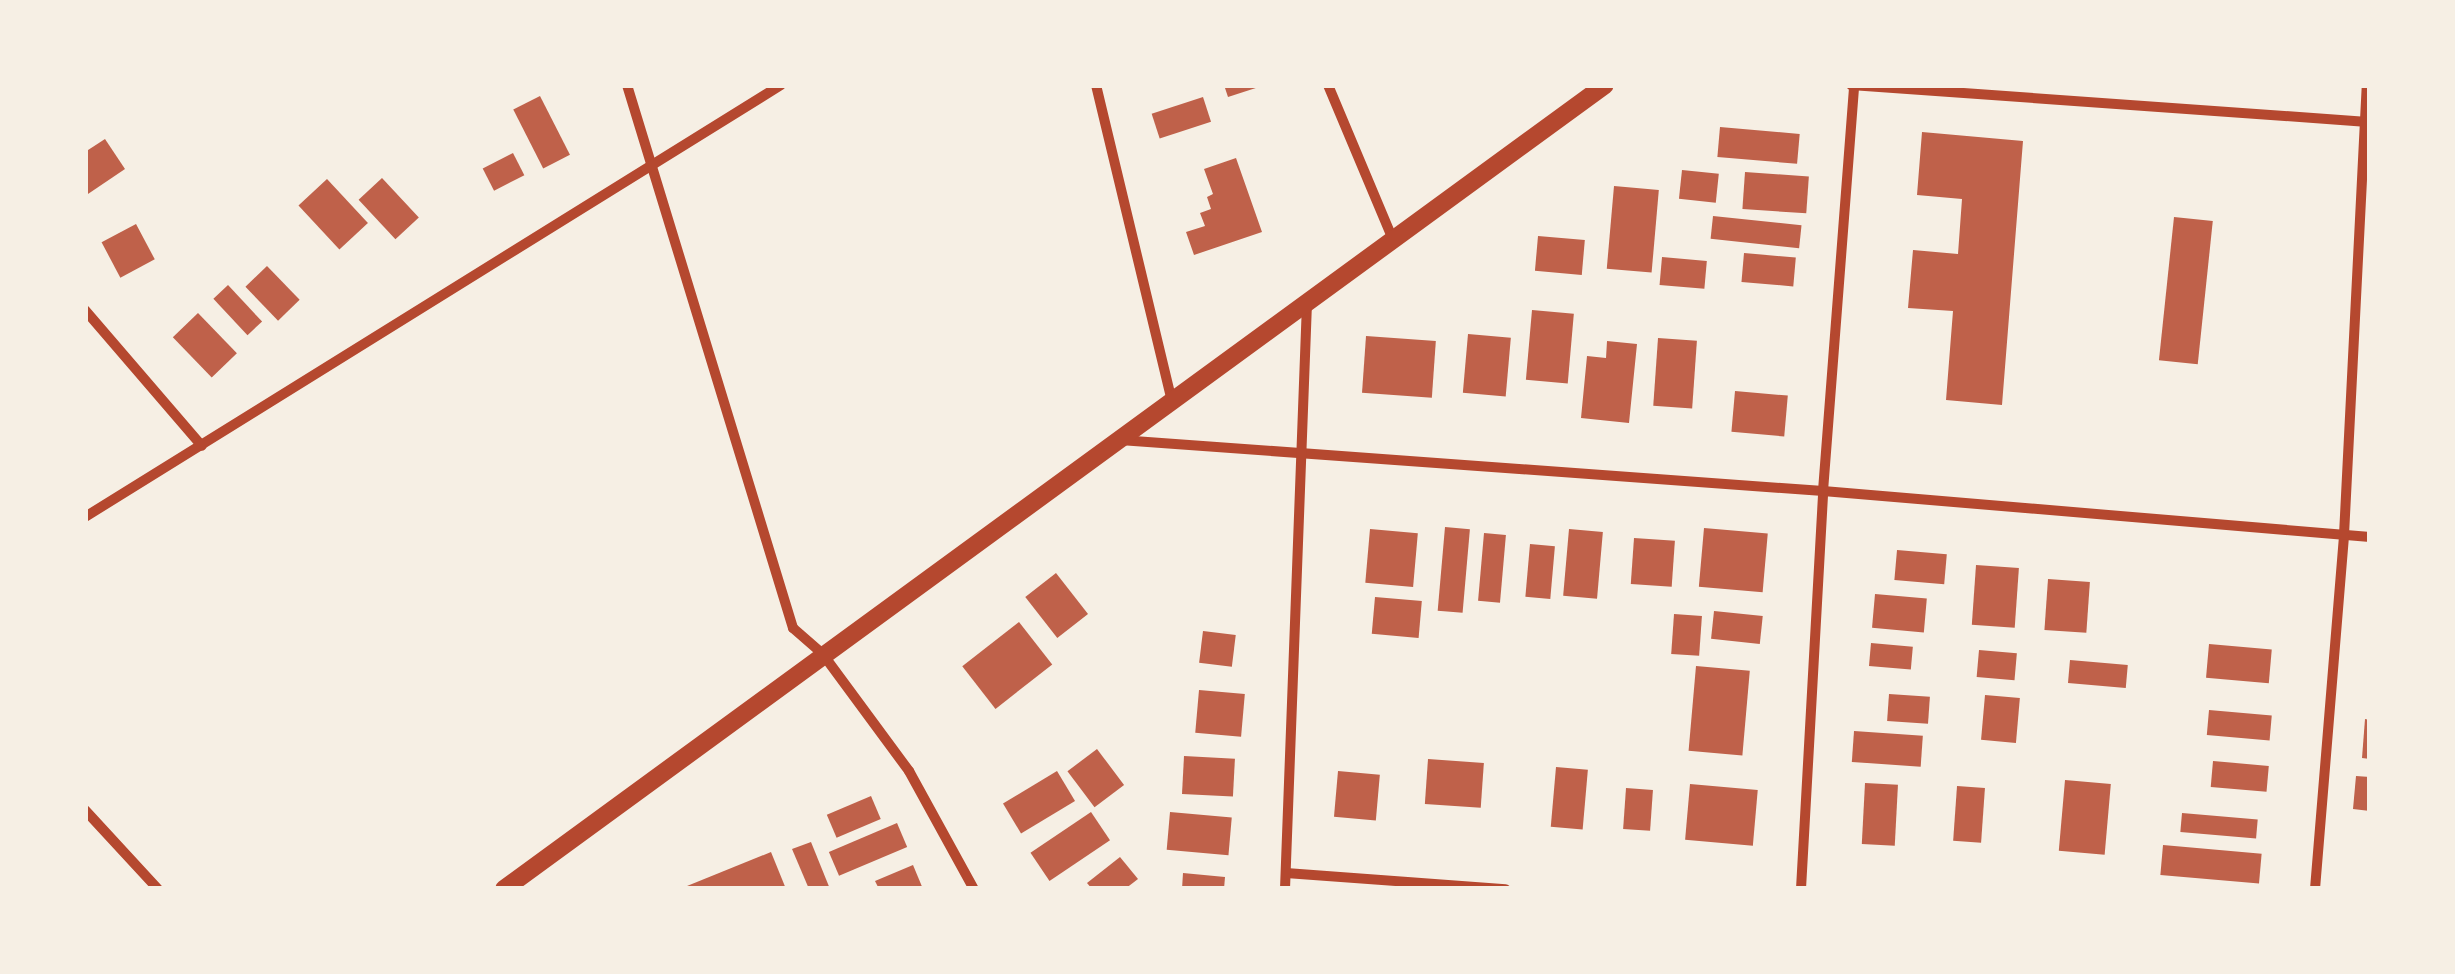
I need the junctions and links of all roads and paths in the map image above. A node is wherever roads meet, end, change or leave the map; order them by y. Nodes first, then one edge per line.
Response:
1 (628, 85) edge
2 (781, 85) edge
3 (1096, 85) edge
4 (1328, 85) edge
5 (1605, 85) edge
6 (1853, 85) edge
7 (2366, 85) edge
8 (2367, 122) edge
9 (654, 166) junction
10 (1393, 241) junction
11 (1307, 304) junction
12 (85, 310) edge
13 (1171, 398) junction
14 (1119, 440) junction
15 (202, 446) junction
16 (1304, 455) junction
17 (1823, 491) junction
18 (85, 518) edge
19 (2344, 535) junction
20 (2370, 537) edge
21 (822, 653) junction
22 (85, 810) edge
23 (1286, 873) junction
24 (158, 889) edge
25 (504, 889) edge
26 (974, 889) edge
27 (1285, 889) edge
28 (1505, 889) edge
29 (1801, 889) edge
30 (2316, 889) edge

1 - 9 street
2 - 9 street
3 - 13 street
4 - 10 street
5 - 10 street
6 - 8 street
6 - 17 street
7 - 8 street
8 - 19 street
9 - 15 street
9 - 21 street
10 - 11 street
11 - 13 street
11 - 16 street
12 - 15 street
13 - 14 street
14 - 16 street
14 - 21 street
15 - 18 street
16 - 17 street
16 - 23 street
17 - 19 street
17 - 29 street
19 - 20 street
19 - 30 street
21 - 25 street
21 - 26 street
22 - 24 street
23 - 27 street
23 - 28 street

